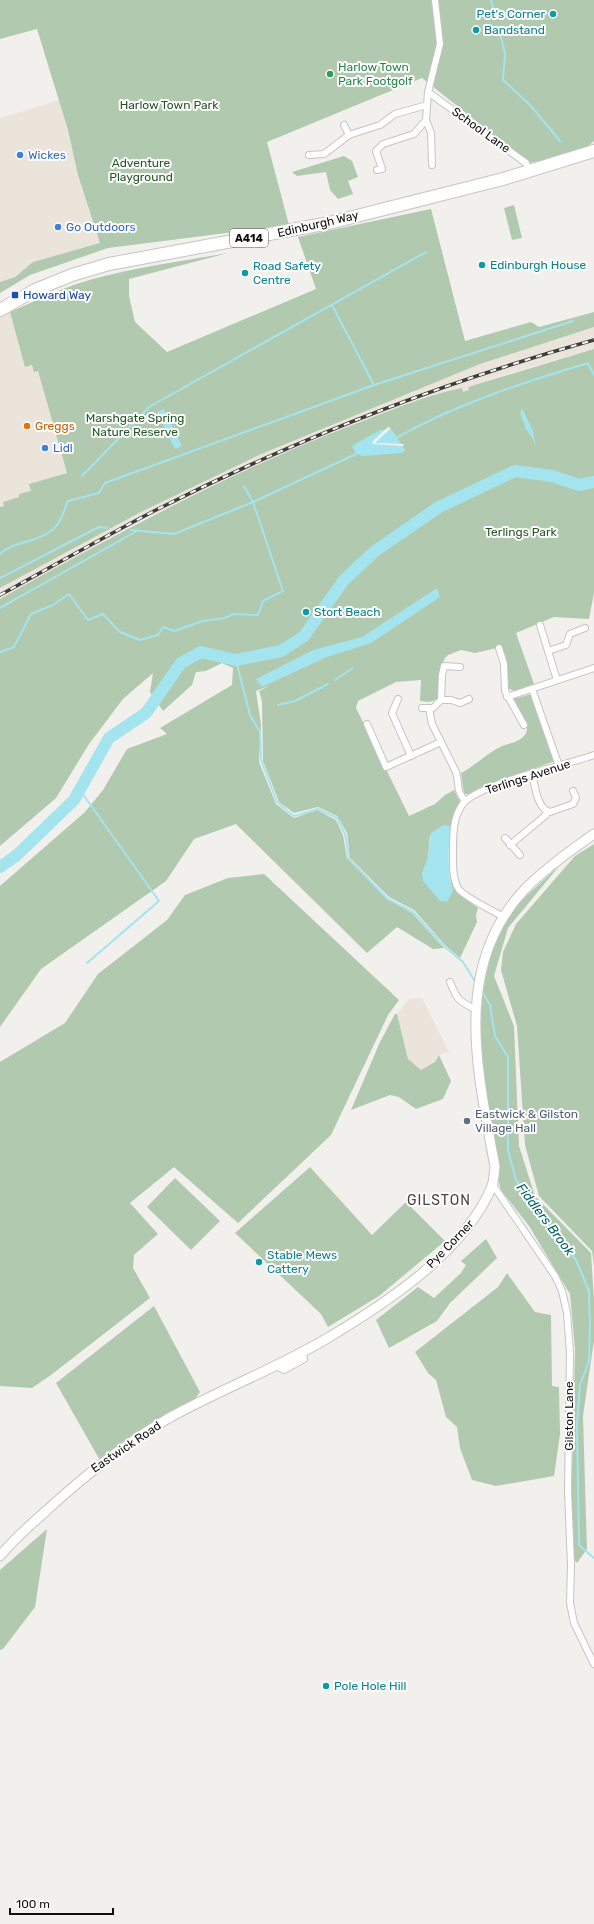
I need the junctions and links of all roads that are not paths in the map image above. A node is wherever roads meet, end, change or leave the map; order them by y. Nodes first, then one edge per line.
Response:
1 (435, 0) edge
2 (428, 92) junction
3 (427, 105) junction
4 (426, 120) junction
5 (344, 125) dead end
6 (349, 134) junction
7 (593, 150) edge
8 (309, 155) dead end
9 (432, 165) dead end
10 (377, 170) dead end
11 (529, 171) junction
12 (0, 310) edge
13 (540, 625) dead end
14 (586, 628) dead end
15 (499, 648) dead end
16 (548, 651) junction
17 (460, 667) dead end
18 (594, 668) edge
19 (557, 680) junction
20 (532, 689) junction
21 (507, 697) junction
22 (398, 699) dead end
23 (470, 699) dead end
24 (441, 700) junction
25 (367, 724) dead end
26 (524, 725) dead end
27 (441, 742) junction
28 (594, 755) edge
29 (411, 756) junction
30 (559, 766) junction
31 (532, 774) junction
32 (573, 791) dead end
33 (465, 801) junction
34 (546, 812) junction
35 (594, 834) edge
36 (505, 838) dead end
37 (510, 845) junction
38 (520, 855) dead end
39 (504, 917) junction
40 (450, 982) dead end
41 (475, 1009) junction
42 (493, 1185) junction
43 (273, 1366) joint
44 (0, 1556) edge
45 (594, 1664) edge

1 - 2 street
2 - 3 street
2 - 11 street, School Lane
3 - 4 street
3 - 6 street
4 - 9 street
4 - 10 street
5 - 6 street
6 - 8 street
7 - 11 highway, Edinburgh Way / A414
11 - 12 highway, Edinburgh Way / A414
13 - 16 street
14 - 16 street
15 - 21 street
16 - 19 street
17 - 24 street
18 - 19 street
19 - 20 street
20 - 21 street
20 - 30 street
21 - 26 street
22 - 29 street
23 - 24 street
24 - 27 street
25 - 29 street
27 - 29 street
27 - 33 street
28 - 30 street, Terlings Avenue
30 - 31 street, Terlings Avenue
31 - 33 street, Terlings Avenue
31 - 34 street
32 - 34 street
33 - 39 street
34 - 37 street
35 - 39 street
36 - 37 street
37 - 38 street
39 - 41 street, Pye Corner
40 - 41 street
41 - 42 street, Pye Corner
42 - 43 street, Pye Corner
42 - 45 street, Gilston Lane
43 - 44 street, Eastwick Road

